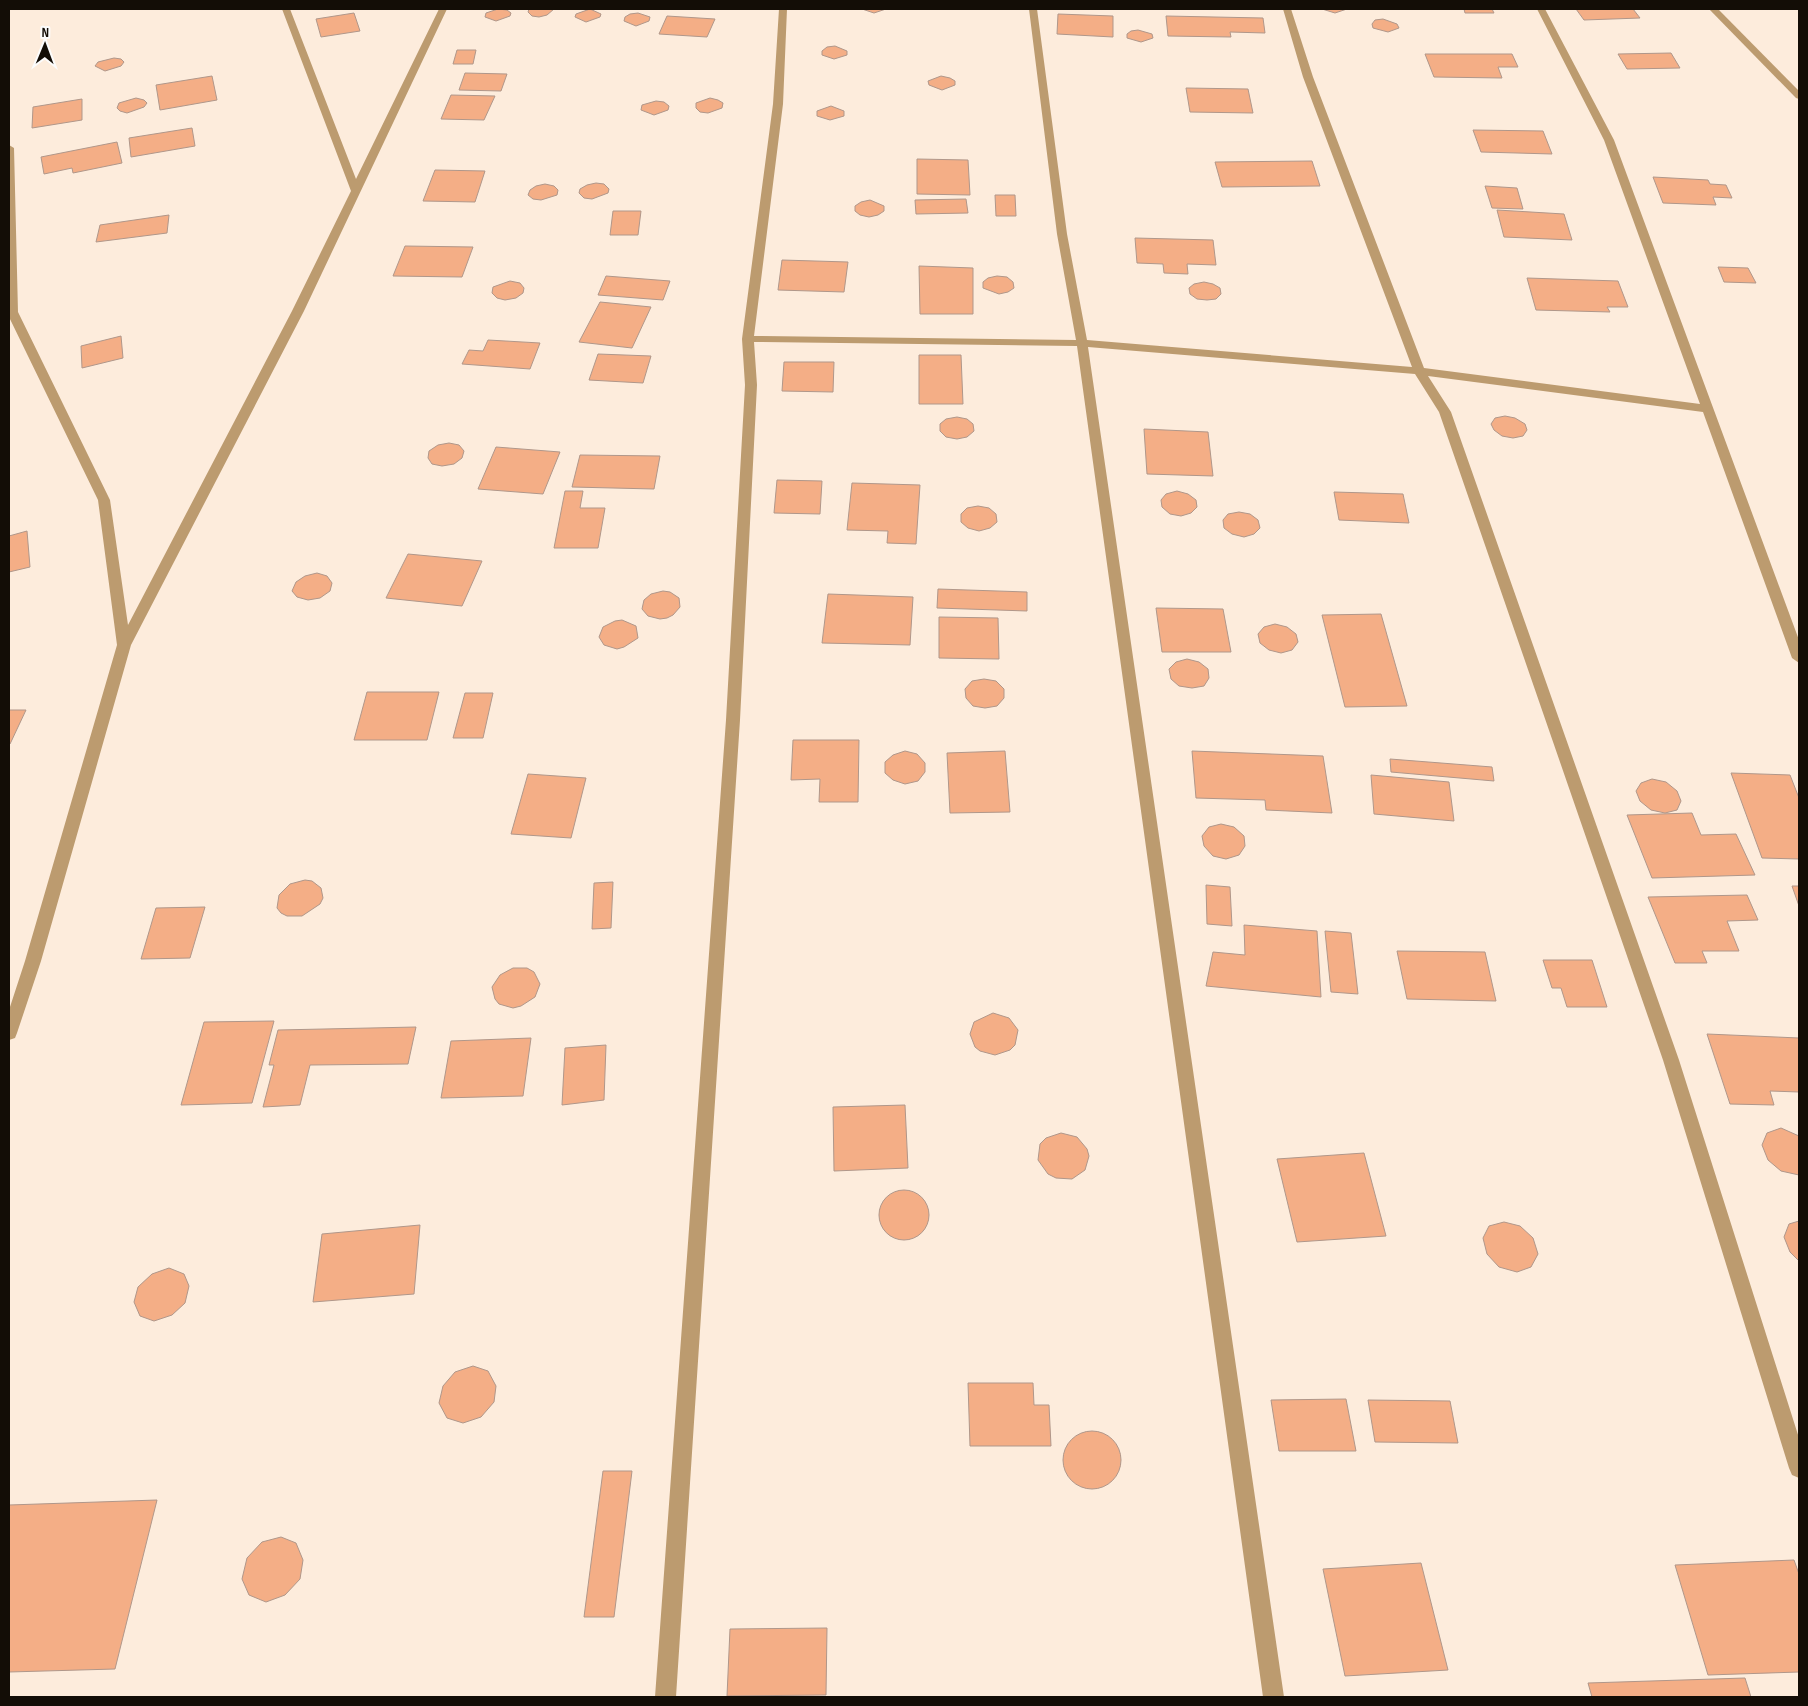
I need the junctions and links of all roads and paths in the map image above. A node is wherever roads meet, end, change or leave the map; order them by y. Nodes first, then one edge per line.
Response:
1 (286, 9) edge
2 (444, 9) edge
3 (782, 9) edge
4 (1033, 9) edge
5 (1287, 9) edge
6 (1541, 9) edge
7 (1713, 9) edge
8 (1799, 96) edge
9 (9, 148) edge
10 (356, 191) junction
11 (748, 339) junction
12 (1082, 343) junction
13 (1419, 370) junction
14 (1708, 409) junction
15 (124, 645) junction
16 (1799, 658) edge
17 (9, 1033) edge
18 (1799, 1468) edge
19 (665, 1697) edge
20 (1273, 1697) edge

1 - 10 street
2 - 10 street
3 - 11 street
4 - 12 street
5 - 13 street
6 - 14 street
7 - 8 street
9 - 15 street
10 - 15 street
11 - 12 street
11 - 19 street
12 - 13 street
12 - 20 street
13 - 14 street
13 - 18 street
14 - 16 street
15 - 17 street

